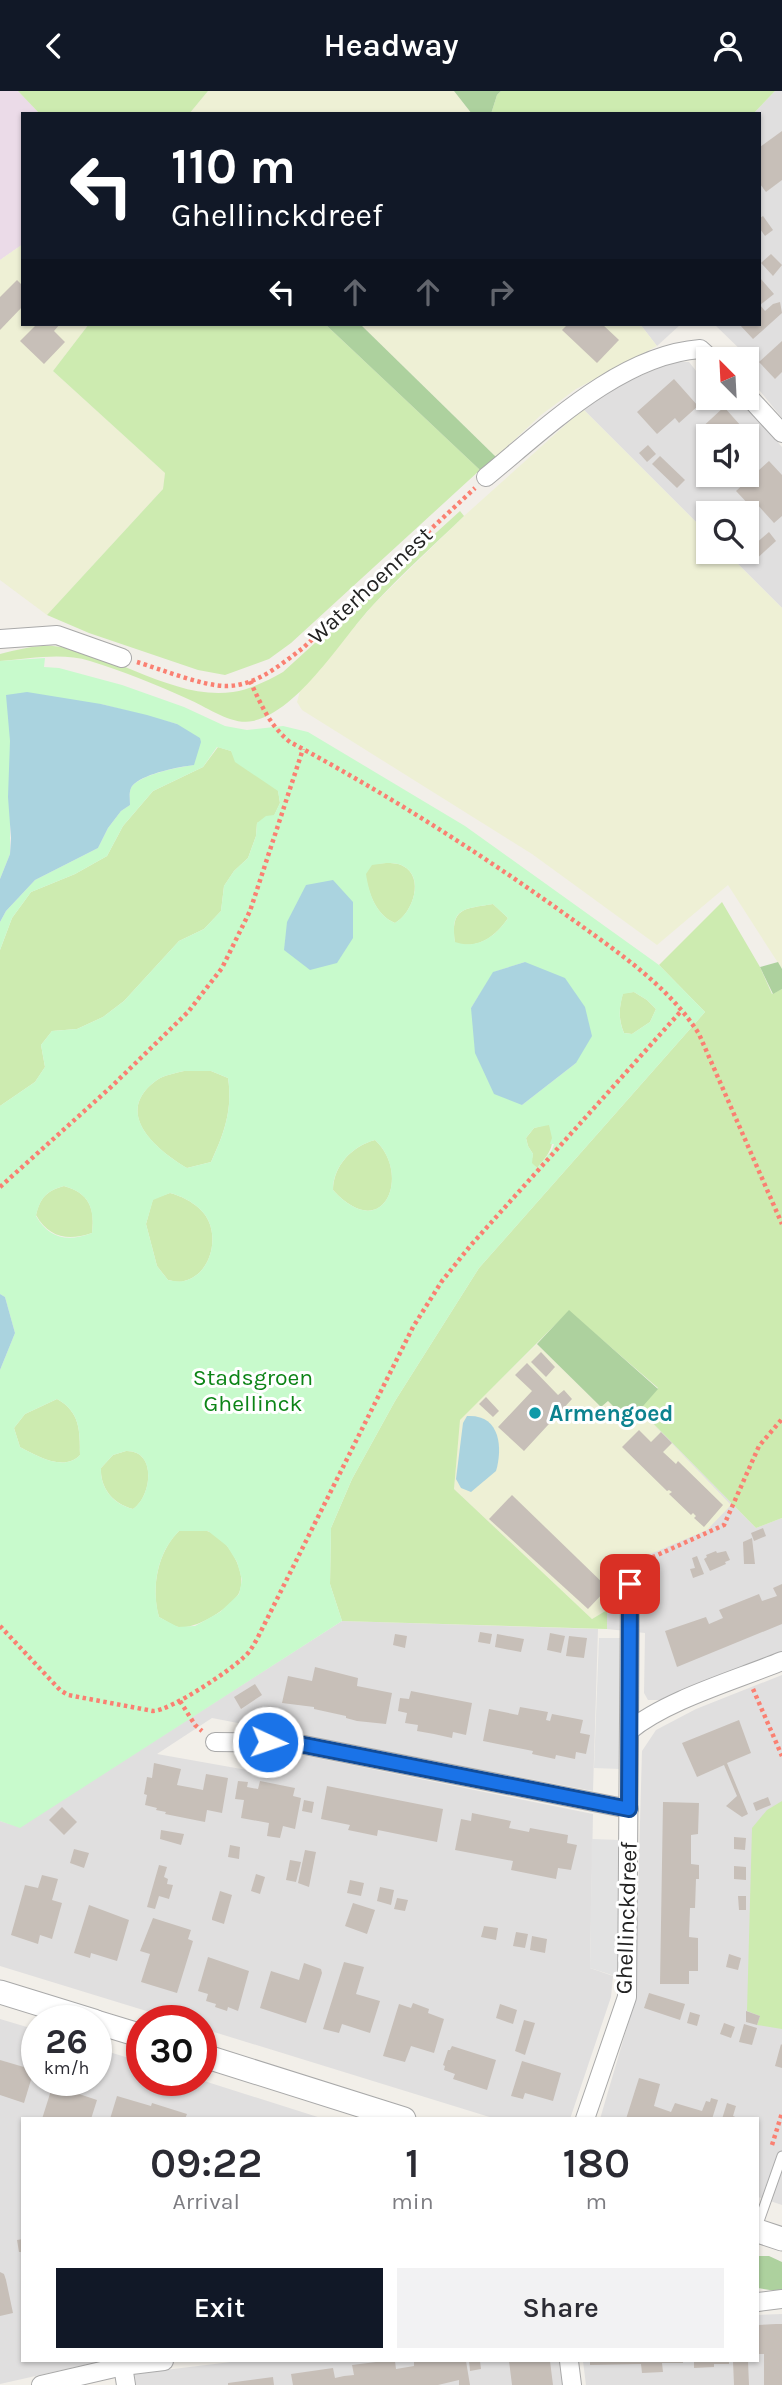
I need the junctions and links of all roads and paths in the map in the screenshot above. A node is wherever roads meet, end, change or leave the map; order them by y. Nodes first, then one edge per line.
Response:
1 (696, 353) edge
2 (760, 409) edge
3 (782, 433) edge
4 (486, 477) joint
5 (0, 639) edge
6 (122, 658) joint
7 (250, 681) junction
8 (303, 749) junction
9 (682, 1010) junction
10 (0, 1187) edge
11 (782, 1224) edge
12 (782, 1419) edge
13 (630, 1584) joint
14 (0, 1626) edge
15 (782, 1661) edge
16 (747, 1676) junction
17 (180, 1701) junction
18 (629, 1731) junction
19 (215, 1742) joint
20 (782, 1756) edge
21 (629, 1809) junction
22 (0, 1992) edge
23 (41, 2005) edge
24 (217, 2060) edge
25 (398, 2117) edge
26 (586, 2117) edge
27 (782, 2156) edge
28 (759, 2221) edge
29 (759, 2231) edge
30 (782, 2239) edge
31 (782, 2299) edge
32 (759, 2302) edge
33 (156, 2362) edge
34 (569, 2362) edge
35 (123, 2366) junction
36 (41, 2385) edge
37 (127, 2385) edge
38 (572, 2385) edge

1 - 4 street
2 - 3 street
4 - 7 path, Waterhoennest
5 - 6 street
6 - 7 path, Waterhoennest
7 - 8 path
8 - 9 path
8 - 10 path
9 - 11 path
9 - 17 path
12 - 13 path
13 - 18 street, Ghellinckdreef
14 - 17 path
15 - 16 street
16 - 18 street
16 - 20 path
17 - 19 path
18 - 21 street, Ghellinckdreef
19 - 21 street
21 - 26 street, Ghellinckdreef
22 - 23 street
24 - 25 street
27 - 28 lane
29 - 30 street
31 - 32 street
33 - 35 street
34 - 38 street
35 - 36 street
35 - 37 street

